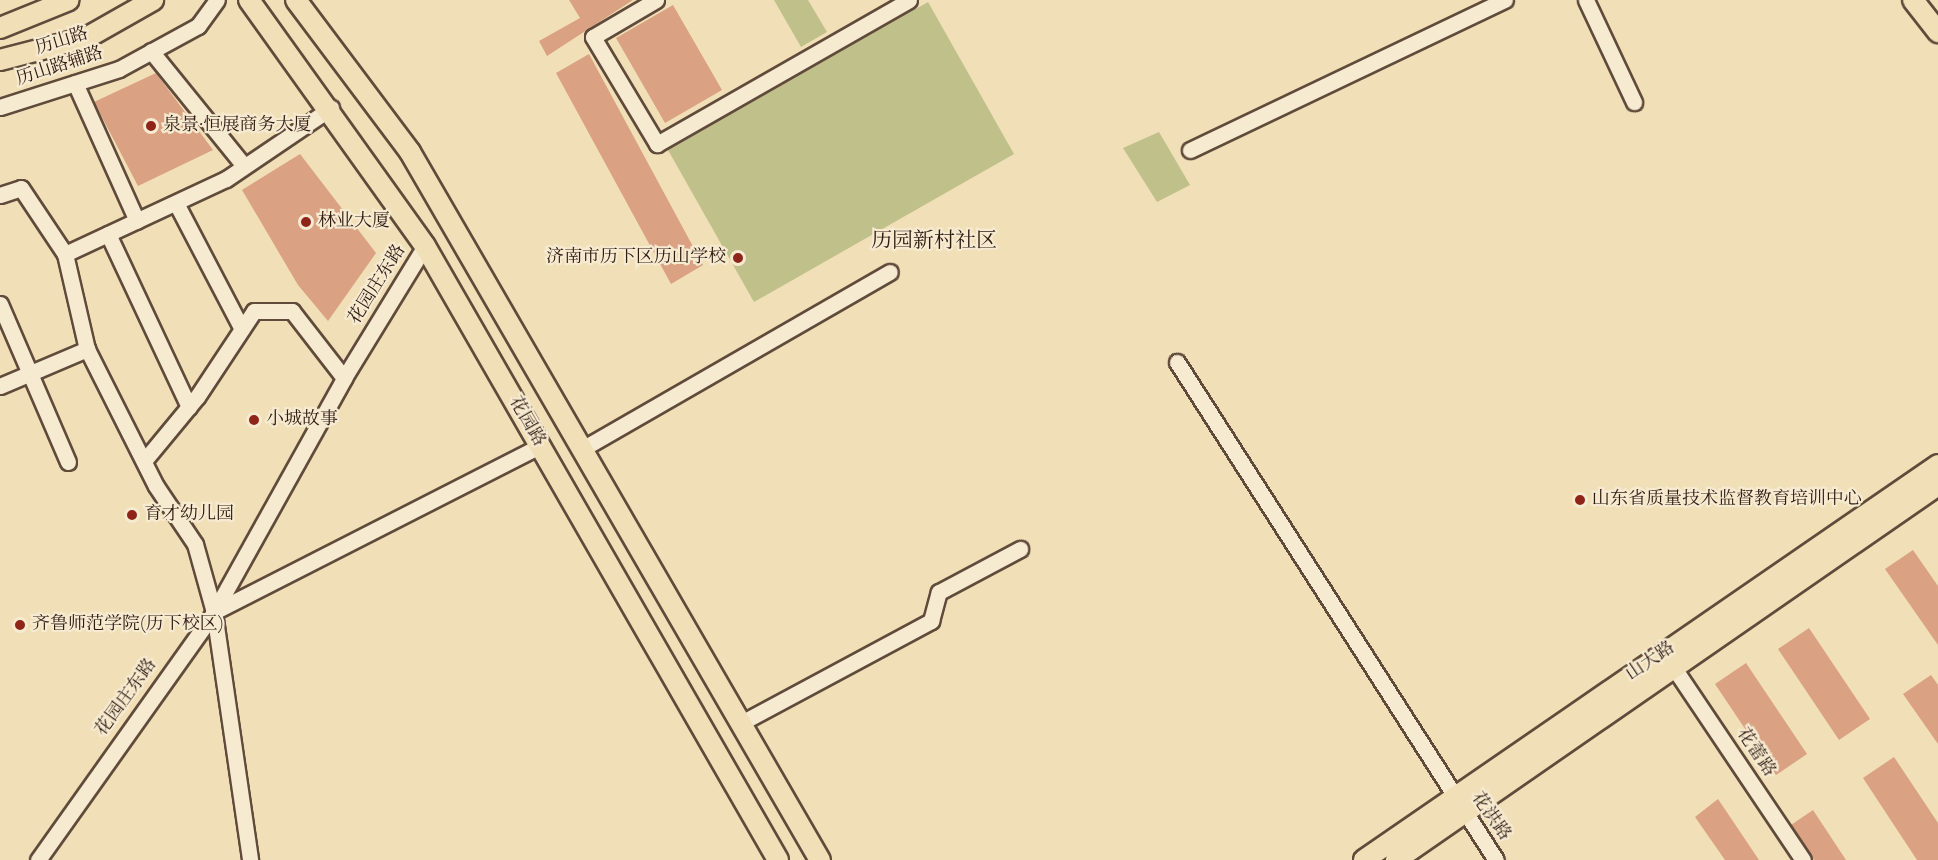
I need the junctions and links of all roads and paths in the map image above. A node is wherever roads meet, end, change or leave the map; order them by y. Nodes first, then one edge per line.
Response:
1 (69, 0) edge
2 (153, 0) edge
3 (217, 0) edge
4 (249, 0) edge
5 (296, 0) edge
6 (656, 0) edge
7 (909, 0) edge
8 (1505, 0) edge
9 (1586, 0) edge
10 (1913, 0) edge
11 (0, 16) edge
12 (32, 18) junction
13 (0, 28) edge
14 (1938, 32) edge
15 (152, 51) junction
16 (0, 60) edge
17 (75, 83) junction
18 (1634, 102) dead end
19 (0, 107) edge
20 (331, 108) junction
21 (1190, 150) dead end
22 (244, 166) junction
23 (0, 195) edge
24 (176, 202) junction
25 (136, 221) junction
26 (108, 234) junction
27 (425, 246) junction
28 (65, 254) junction
29 (890, 272) dead end
30 (0, 304) edge
31 (242, 329) junction
32 (87, 349) junction
33 (1176, 362) dead end
34 (34, 373) junction
35 (344, 378) junction
36 (0, 386) edge
37 (189, 406) junction
38 (540, 446) junction
39 (582, 449) junction
40 (144, 461) junction
41 (68, 462) dead end
42 (1938, 465) edge
43 (1938, 485) edge
44 (1020, 549) dead end
45 (214, 612) junction
46 (1674, 668) junction
47 (741, 723) junction
48 (1452, 796) junction
49 (1463, 813) junction
50 (38, 860) edge
51 (250, 860) edge
52 (778, 860) edge
53 (820, 860) edge
54 (1364, 860) edge
55 (1396, 860) edge
56 (1496, 860) edge
57 (1803, 860) edge

1 - 12 main road, 历山路
2 - 16 main road, 历山路
3 - 15 street, 历山路辅路
4 - 20 main road, 花园路
5 - 39 main road, 花园路
6 - 7 street
8 - 21 street
9 - 18 street
10 - 14 main road
11 - 12 street
12 - 13 main road, 历山路
15 - 17 street, 历山路辅路
15 - 22 street
17 - 19 street, 历山路辅路
17 - 25 street
20 - 22 street
20 - 27 main road, 花园路
22 - 24 street
23 - 28 street
24 - 25 street
24 - 31 street
25 - 26 street
26 - 28 street
26 - 37 street
27 - 35 street, 花园庄东路
27 - 38 main road, 花园路
28 - 32 street
29 - 39 street
30 - 34 street
31 - 35 street
31 - 37 street
32 - 34 street
32 - 40 street
33 - 48 street, 花洪路
34 - 36 street
34 - 41 street
35 - 45 street, 花园庄东路
37 - 40 street
38 - 45 street
38 - 52 main road, 花园路
39 - 47 main road, 花园路
40 - 45 street
42 - 48 main road, 山大路
43 - 46 main road, 山大路
44 - 47 street
45 - 50 street, 花园庄东路
45 - 51 street
46 - 49 main road, 山大路
46 - 57 street, 花蕾路
47 - 53 main road, 花园路
48 - 49 street, 花洪路
48 - 54 main road, 山大路
49 - 55 main road, 山大路
49 - 56 street, 花洪路

